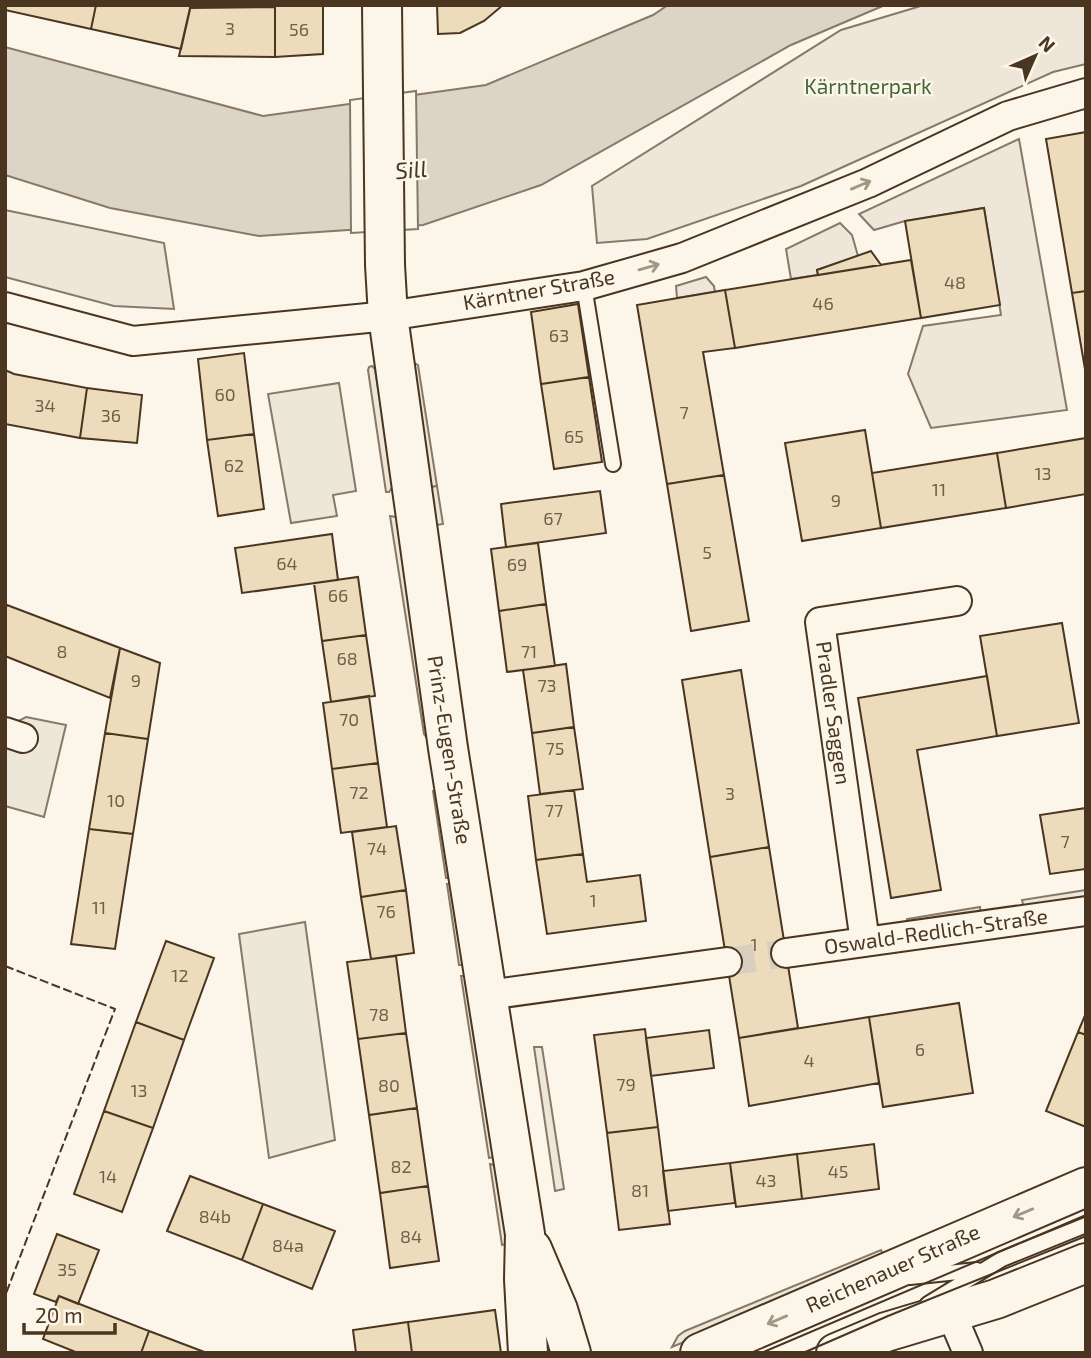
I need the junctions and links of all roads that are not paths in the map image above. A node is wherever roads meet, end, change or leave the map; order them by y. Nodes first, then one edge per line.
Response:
1 (382, 5) edge
2 (1086, 93) edge
3 (584, 286) junction
4 (5, 307) edge
5 (388, 316) junction
6 (614, 464) dead end
7 (957, 601) dead end
8 (1086, 911) edge
9 (865, 942) junction
10 (786, 953) tunnel mouth
11 (727, 962) tunnel mouth
12 (488, 995) junction
13 (1086, 1187) edge
14 (1086, 1225) edge
15 (526, 1234) junction
16 (1086, 1263) edge
17 (982, 1269) junction
18 (862, 1283) junction
19 (951, 1313) junction
20 (886, 1332) junction
21 (528, 1353) edge
22 (571, 1353) edge
23 (700, 1353) edge
24 (836, 1353) edge
25 (968, 1353) edge

1 - 5 street, Prinz-Eugen-Straße
3 -> 2 street, Kärntner Straße
3 - 5 street, Kärntner Straße
3 - 6 lane
4 - 5 street, Kärntner Straße
5 - 12 street, Prinz-Eugen-Straße
7 - 9 street, Pradler Saggen
8 - 9 street, Oswald-Redlich-Straße
9 - 10 street, Oswald-Redlich-Straße
11 - 12 street
12 - 15 street, Prinz-Eugen-Straße
13 -> 18 street, Reichenauer Straße
14 - 17 lane
15 - 21 street, Prinz-Eugen-Straße
15 - 22 street, Prinz-Eugen-Straße
16 - 19 street
17 - 18 lane
17 - 20 lane
18 -> 23 street, Reichenauer Straße
19 - 20 street
19 - 25 street
20 - 24 street

